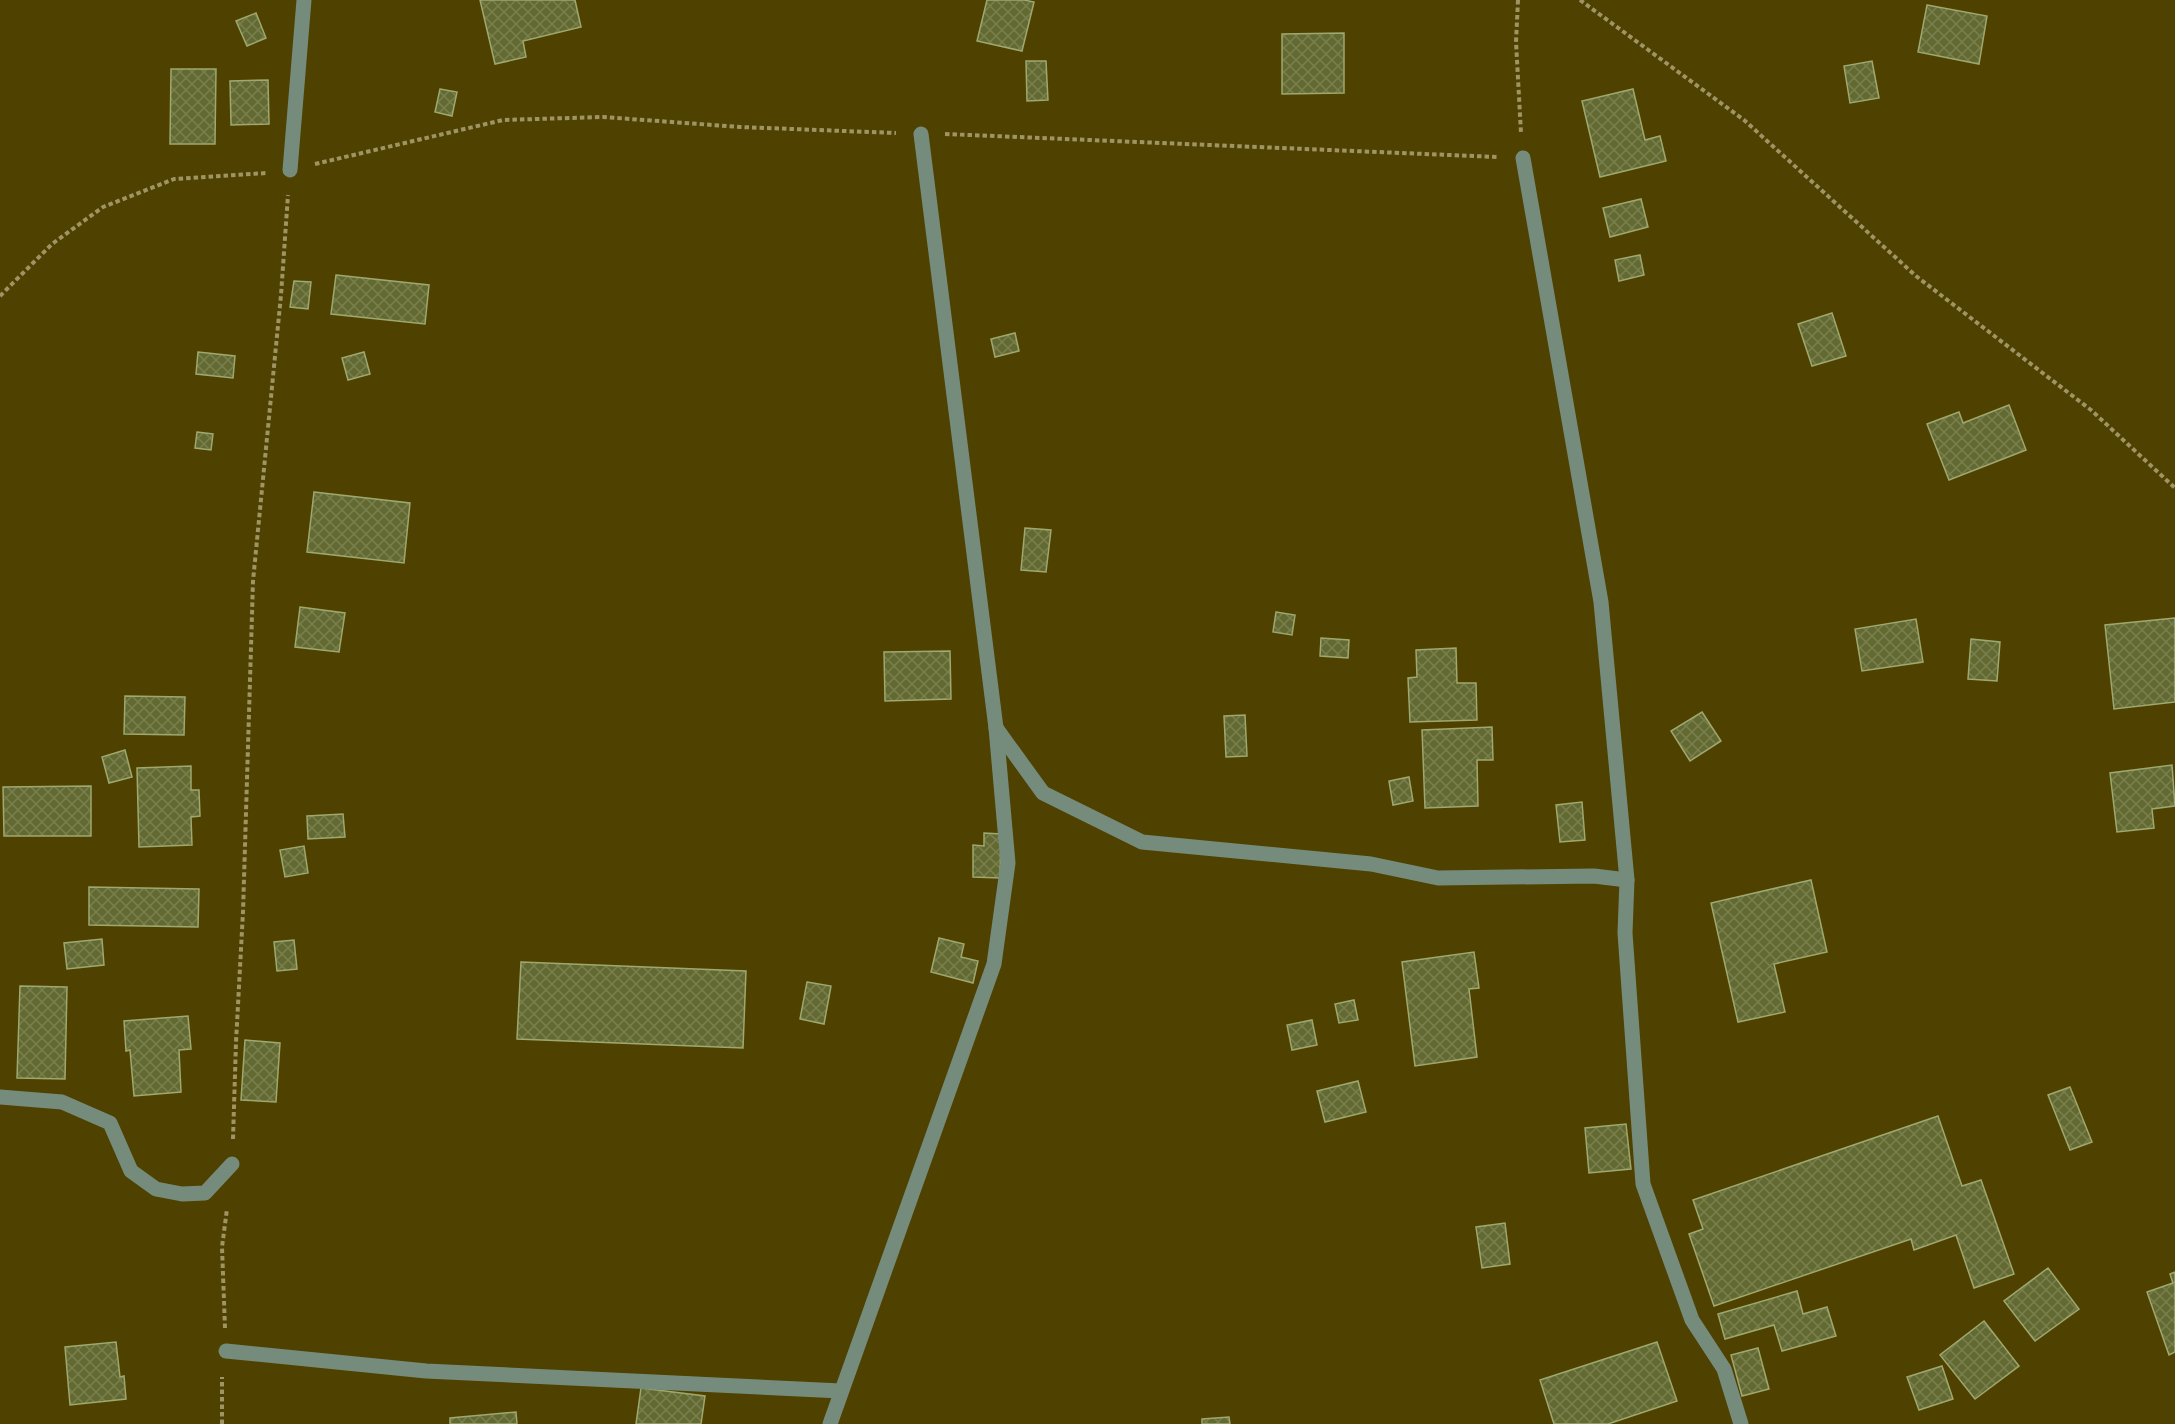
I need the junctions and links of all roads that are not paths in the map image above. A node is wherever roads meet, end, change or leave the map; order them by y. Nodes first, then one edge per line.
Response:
1 (303, 0) edge
2 (921, 134) road end
3 (1523, 158) road end
4 (290, 170) road end
5 (996, 728) junction
6 (1627, 880) junction
7 (0, 1097) edge
8 (232, 1164) road end
9 (226, 1352) road end
10 (841, 1391) junction
11 (830, 1424) edge
12 (1741, 1424) edge

1 - 4 street
2 - 5 street
3 - 6 street
5 - 6 street
5 - 10 street
6 - 12 street
7 - 8 street
9 - 10 street
10 - 11 street

